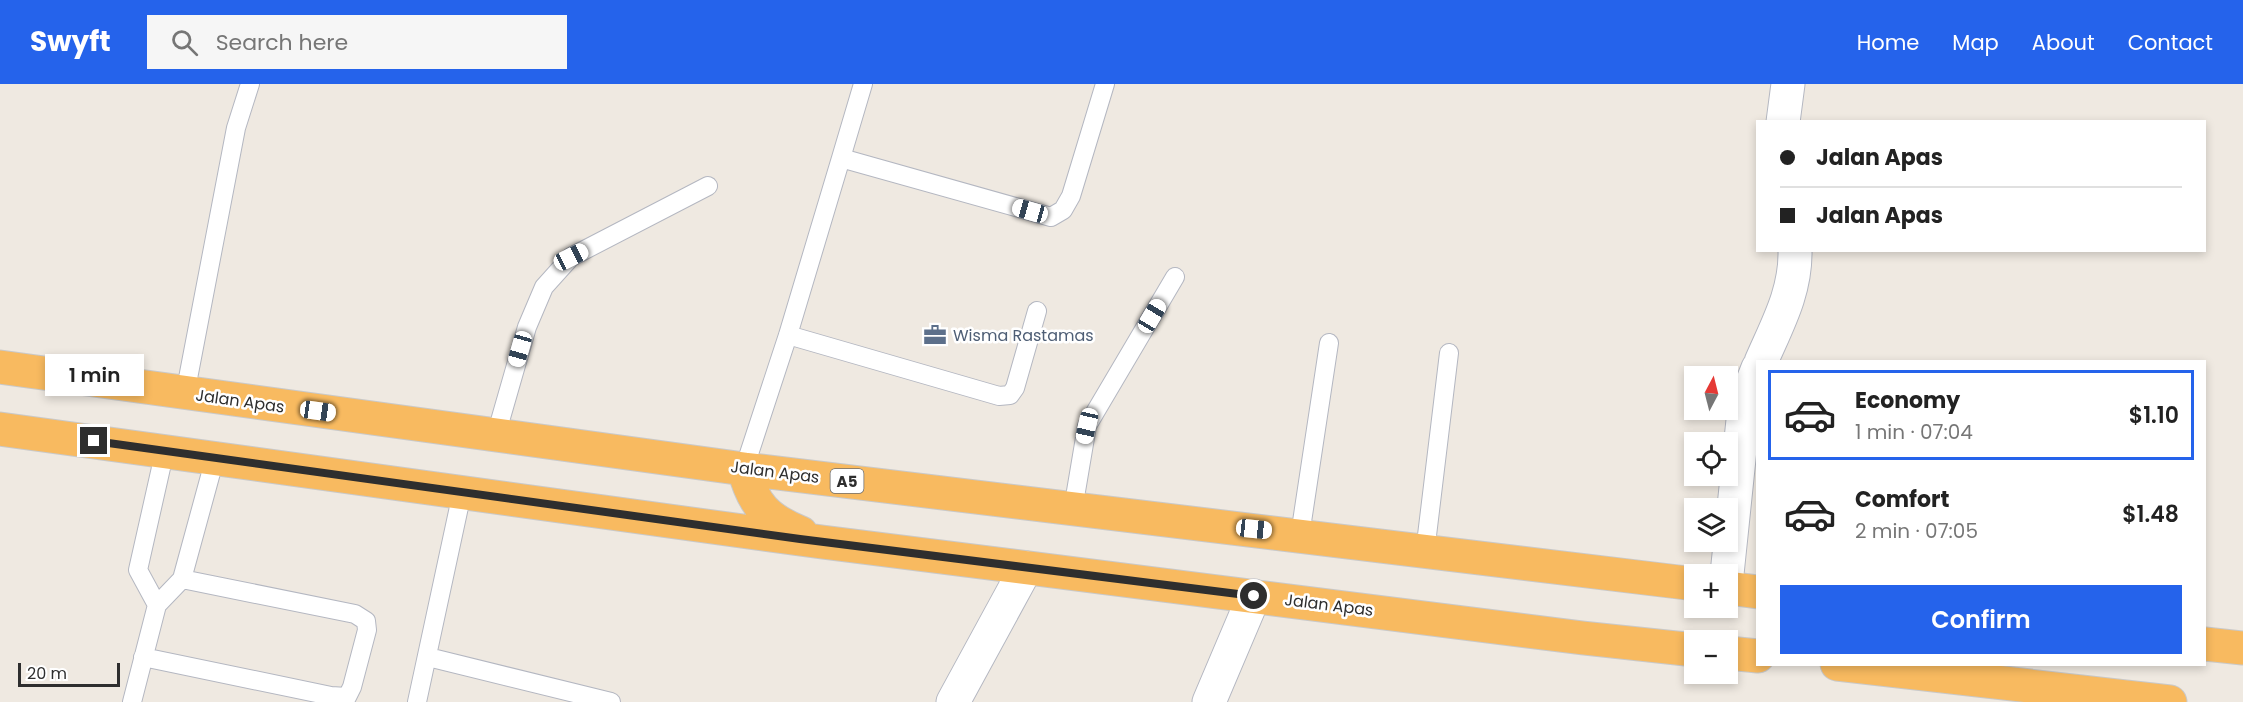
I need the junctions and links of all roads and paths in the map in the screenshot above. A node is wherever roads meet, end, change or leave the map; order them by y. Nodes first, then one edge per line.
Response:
1 (250, 84) edge
2 (863, 84) edge
3 (1105, 84) edge
4 (1788, 84) edge
5 (1783, 120) edge
6 (841, 158) junction
7 (708, 186) dead end
8 (1795, 252) edge
9 (1175, 277) dead end
10 (1038, 310) dead end
11 (788, 335) junction
12 (1329, 344) dead end
13 (1449, 353) dead end
14 (1762, 360) edge
15 (0, 367) edge
16 (1756, 373) edge
17 (185, 394) junction
18 (0, 429) edge
19 (496, 435) junction
20 (165, 450) junction
21 (215, 458) junction
22 (744, 469) junction
23 (462, 493) junction
24 (1073, 509) junction
25 (1300, 534) junction
26 (822, 542) junction
27 (1425, 552) junction
28 (1728, 564) edge
29 (1026, 568) junction
30 (182, 579) junction
31 (1684, 583) edge
32 (1738, 589) edge
33 (1756, 592) edge
34 (1254, 596) junction
35 (157, 605) junction
36 (2206, 644) edge
37 (2243, 648) edge
38 (1684, 649) edge
39 (1738, 654) edge
40 (1756, 656) edge
41 (143, 657) junction
42 (428, 657) junction
43 (1849, 666) edge
44 (1998, 692) edge
45 (132, 702) edge
46 (417, 702) edge
47 (610, 702) edge
48 (953, 702) edge
49 (1209, 702) edge
50 (2170, 702) edge

1 - 17 lane
2 - 6 lane
3 - 6 lane
4 - 5 street
6 - 11 lane
7 - 19 lane
8 - 14 street
9 - 24 lane
10 - 11 lane
11 - 22 lane
12 - 25 lane
13 - 27 lane
15 - 17 highway, Jalan Apas / A5
16 - 28 street
17 - 19 highway, Jalan Apas / A5
18 - 20 highway, Jalan Apas
19 - 22 highway, Jalan Apas / A5
20 - 21 highway, Jalan Apas
20 - 35 lane
21 - 23 highway, Jalan Apas
21 - 30 lane
22 - 24 highway, Jalan Apas / A5
22 - 26 highway
23 - 26 highway, Jalan Apas
23 - 42 lane
24 - 25 highway, Jalan Apas / A5
25 - 27 highway, Jalan Apas / A5
26 - 29 highway, Jalan Apas
27 - 31 highway, Jalan Apas / A5
29 - 34 highway, Jalan Apas
29 - 48 street
30 - 35 lane
30 - 41 lane
32 - 33 highway
34 - 38 highway, Jalan Apas
34 - 49 street
35 - 41 lane
36 - 37 highway
39 - 40 highway
41 - 45 lane
42 - 46 lane
42 - 47 lane
43 - 44 highway
44 - 50 highway

